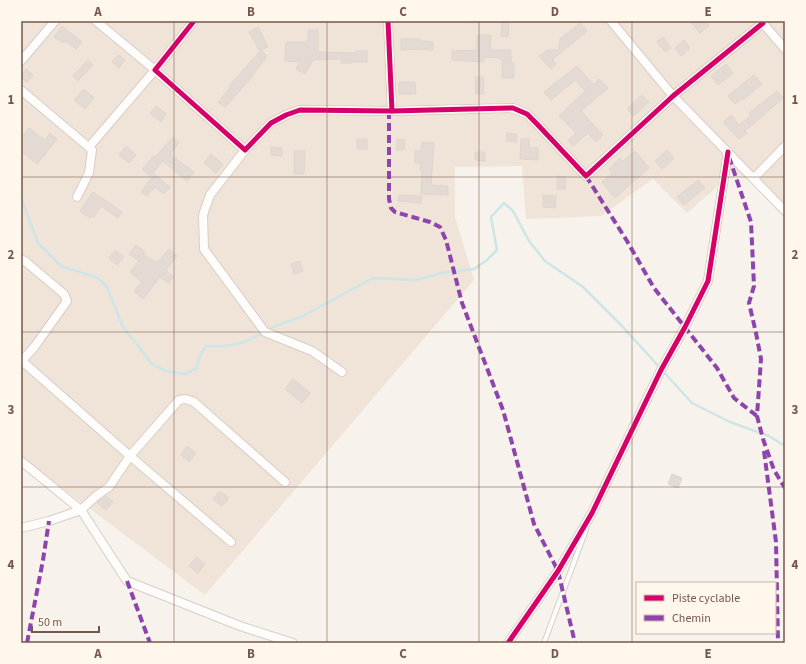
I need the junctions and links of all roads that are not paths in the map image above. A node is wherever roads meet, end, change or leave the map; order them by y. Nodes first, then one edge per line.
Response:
1 (55, 21) edge
2 (96, 21) edge
3 (194, 21) edge
4 (388, 21) edge
5 (611, 21) edge
6 (762, 22) edge
7 (785, 49) edge
8 (21, 61) edge
9 (155, 70) junction
10 (21, 90) edge
11 (673, 96) junction
12 (392, 111) junction
13 (785, 146) edge
14 (89, 147) junction
15 (245, 150) junction
16 (728, 152) junction
17 (754, 178) junction
18 (77, 197) dead end
19 (785, 211) edge
20 (21, 259) edge
21 (21, 362) edge
22 (342, 372) dead end
23 (130, 456) junction
24 (21, 461) edge
25 (285, 482) dead end
26 (81, 510) junction
27 (592, 513) junction
28 (21, 528) edge
29 (231, 542) dead end
30 (293, 643) edge
31 (508, 643) edge
32 (544, 643) edge

1 - 8 street
2 - 9 street
3 - 9 street
4 - 12 street
5 - 11 street
6 - 7 street
6 - 11 street
9 - 14 street
9 - 15 street
10 - 14 street
11 - 12 street
11 - 16 street
12 - 15 street
13 - 17 street
14 - 18 street
15 - 22 street
16 - 17 street
16 - 27 street
17 - 19 street
20 - 21 street
21 - 23 street
23 - 25 street
23 - 26 street
23 - 29 street
24 - 26 street
26 - 28 street
26 - 30 street
27 - 31 street
27 - 32 lane

